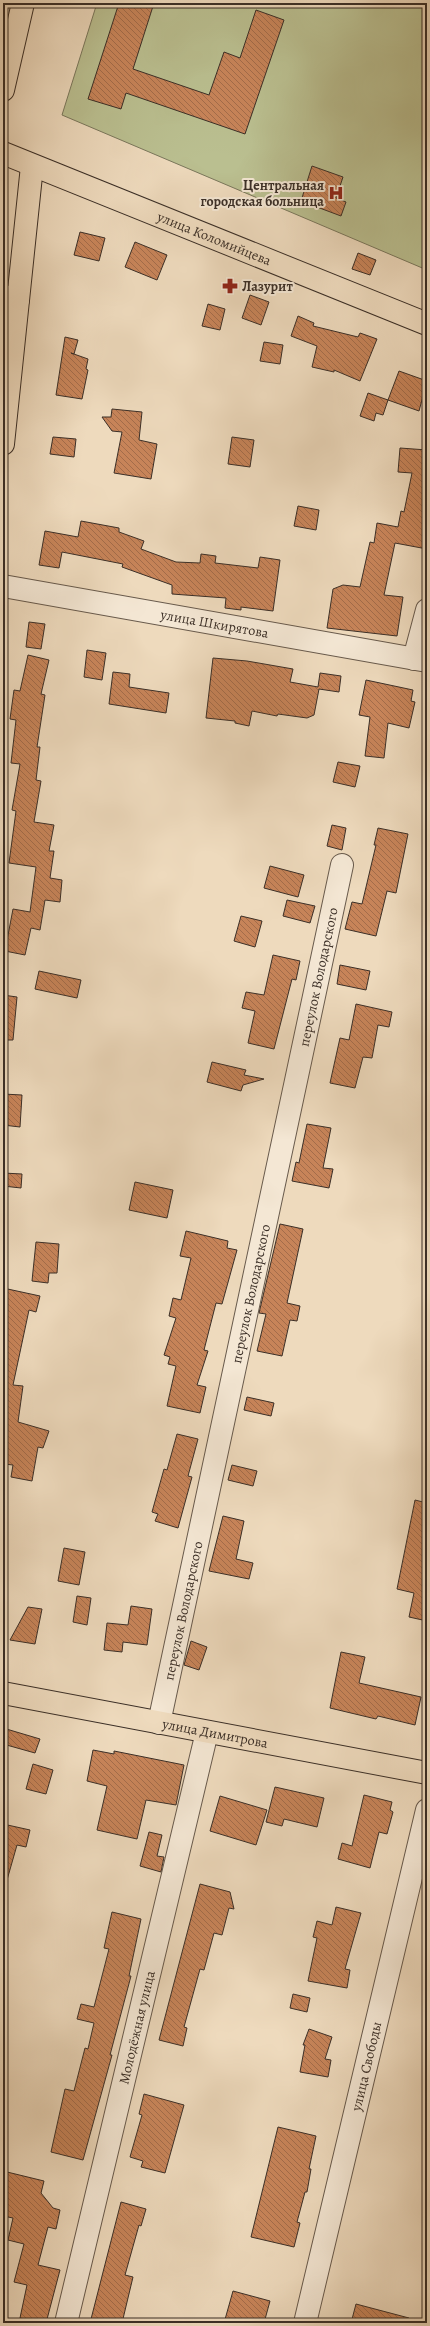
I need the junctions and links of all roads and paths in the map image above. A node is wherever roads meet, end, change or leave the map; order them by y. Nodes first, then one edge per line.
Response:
1 (23, 3) edge
2 (3, 90) edge
3 (3, 153) edge
4 (32, 166) junction
5 (10, 298) edge
6 (427, 324) edge
7 (3, 444) edge
8 (3, 586) edge
9 (427, 610) edge
10 (421, 660) edge
11 (342, 865) dead end
12 (3, 1693) edge
13 (159, 1723) junction
14 (207, 1732) junction
15 (427, 1773) edge
16 (427, 1810) edge
17 (66, 2323) edge
18 (305, 2323) edge

1 - 2 main road
3 - 4 main road, улица Коломийцева
4 - 5 main road
4 - 6 main road, улица Коломийцева
5 - 7 main road
8 - 10 street, улица Шкирятова
9 - 10 street
11 - 13 street, переулок Володарского
12 - 13 main road, улица Димитрова
13 - 14 main road, улица Димитрова
14 - 15 main road, улица Димитрова
14 - 17 street, Молодёжная улица
16 - 18 street, улица Свободы

